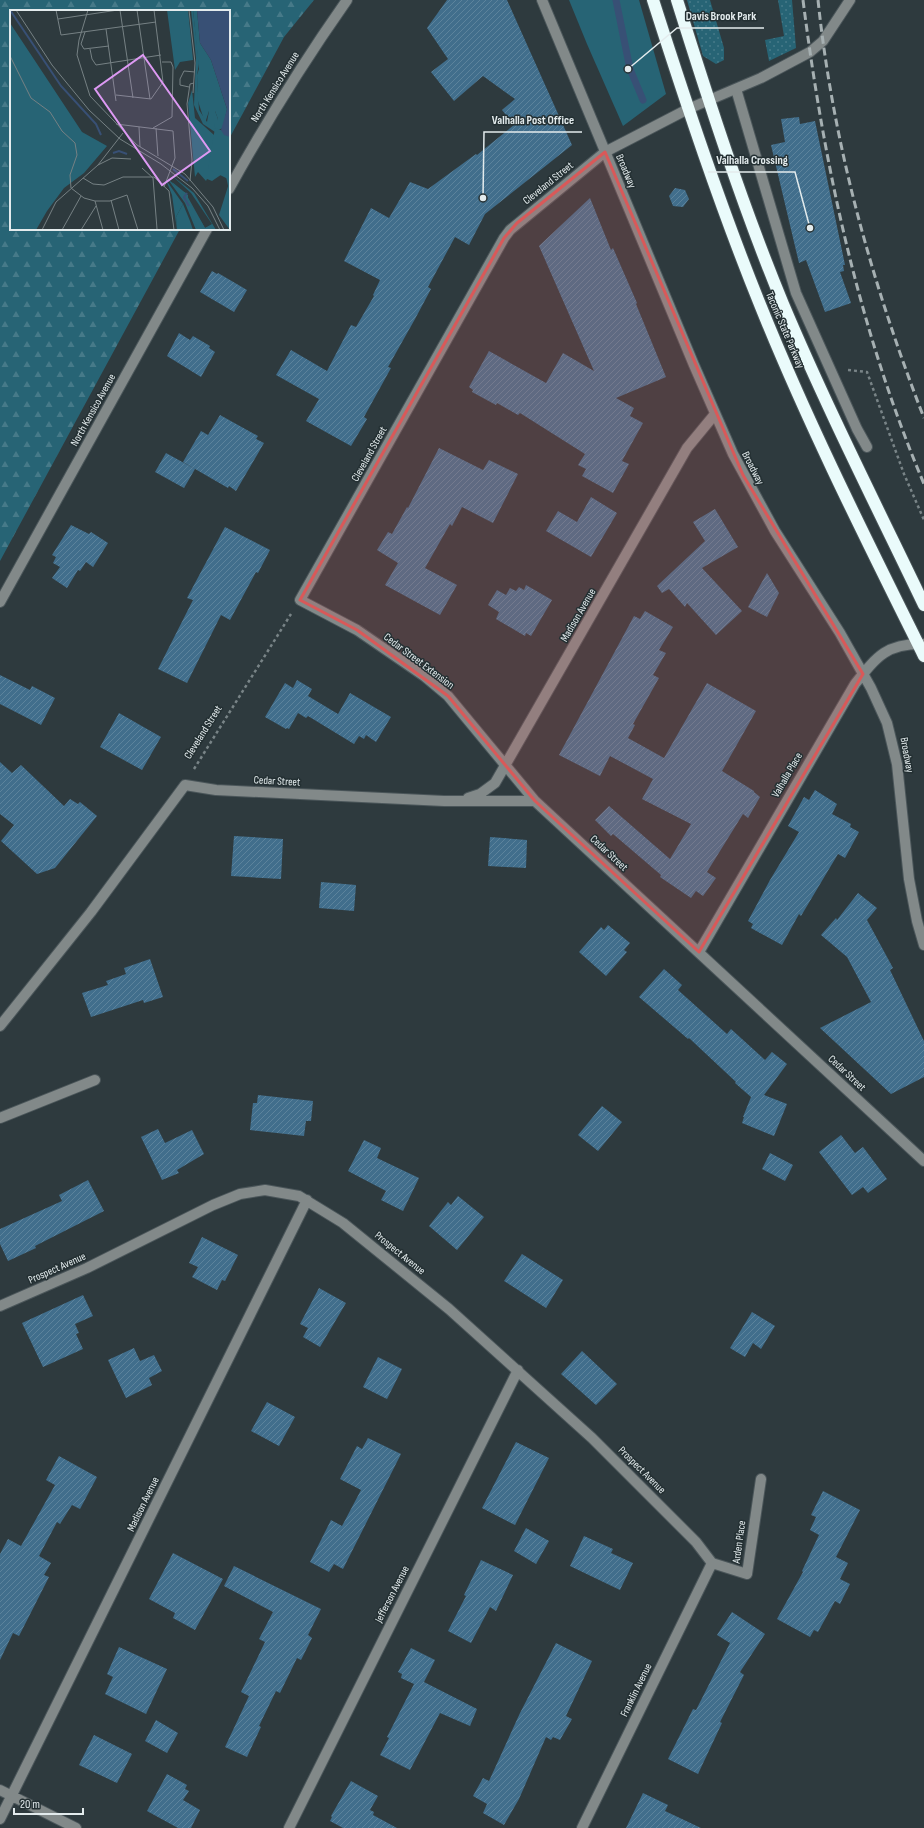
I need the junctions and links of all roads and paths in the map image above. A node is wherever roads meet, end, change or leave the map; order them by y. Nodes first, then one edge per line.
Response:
1 (347, 0) edge
2 (542, 0) edge
3 (653, 0) edge
4 (677, 0) edge
5 (850, 0) edge
6 (736, 89) junction
7 (709, 100) junction
8 (688, 109) junction
9 (605, 152) junction
10 (230, 187) edge
11 (206, 230) edge
12 (830, 368) junction
13 (715, 414) junction
14 (867, 447) dead end
15 (924, 520) edge
16 (300, 600) junction
17 (0, 602) edge
18 (924, 605) edge
19 (921, 644) edge
20 (924, 656) edge
21 (863, 674) junction
22 (505, 766) junction
23 (184, 785) junction
24 (444, 801) junction
25 (535, 801) junction
26 (924, 945) edge
27 (699, 952) junction
28 (0, 1026) edge
29 (95, 1080) dead end
30 (0, 1118) edge
31 (924, 1161) edge
32 (307, 1200) junction
33 (0, 1306) edge
34 (518, 1370) junction
35 (761, 1479) dead end
36 (712, 1563) junction
37 (0, 1790) edge
38 (12, 1796) junction
39 (0, 1819) edge
40 (76, 1828) edge
41 (289, 1828) edge
42 (582, 1828) edge

1 - 10 street, North Kensico Avenue
2 - 9 street, Broadway
3 - 8 highway, Taconic State Parkway
4 - 7 highway, Taconic State Parkway
5 - 6 street, Cleveland Street
6 - 7 street, Cleveland Street
6 - 12 street
7 - 8 street, Cleveland Street
7 - 18 highway, Taconic State Parkway
8 - 9 street, Cleveland Street
8 - 19 highway, Taconic State Parkway
9 - 13 street, Broadway
9 - 16 street, Cleveland Street
11 - 17 street, North Kensico Avenue
12 - 14 street
12 - 15 path
13 - 21 street, Broadway
13 - 22 street, Madison Avenue
16 - 22 street, Cedar Street Extension
16 - 23 path, Cleveland Street
19 - 20 highway, Taconic State Parkway
19 - 21 street, Valhalla Place
21 - 26 street, Broadway
21 - 27 street, Valhalla Place
22 - 24 street, Madison Avenue
22 - 25 street, Cedar Street Extension
23 - 24 street, Cedar Street
23 - 28 street
24 - 25 street, Cedar Street
25 - 27 street, Cedar Street
27 - 31 street, Cedar Street
29 - 30 street
32 - 33 street, Prospect Avenue
32 - 34 street, Prospect Avenue
32 - 38 street, Madison Avenue
34 - 36 street, Prospect Avenue
34 - 41 street, Jefferson Avenue
35 - 36 street, Arden Place
36 - 42 street, Franklin Avenue
37 - 38 street
38 - 39 street, Madison Avenue
38 - 40 street

